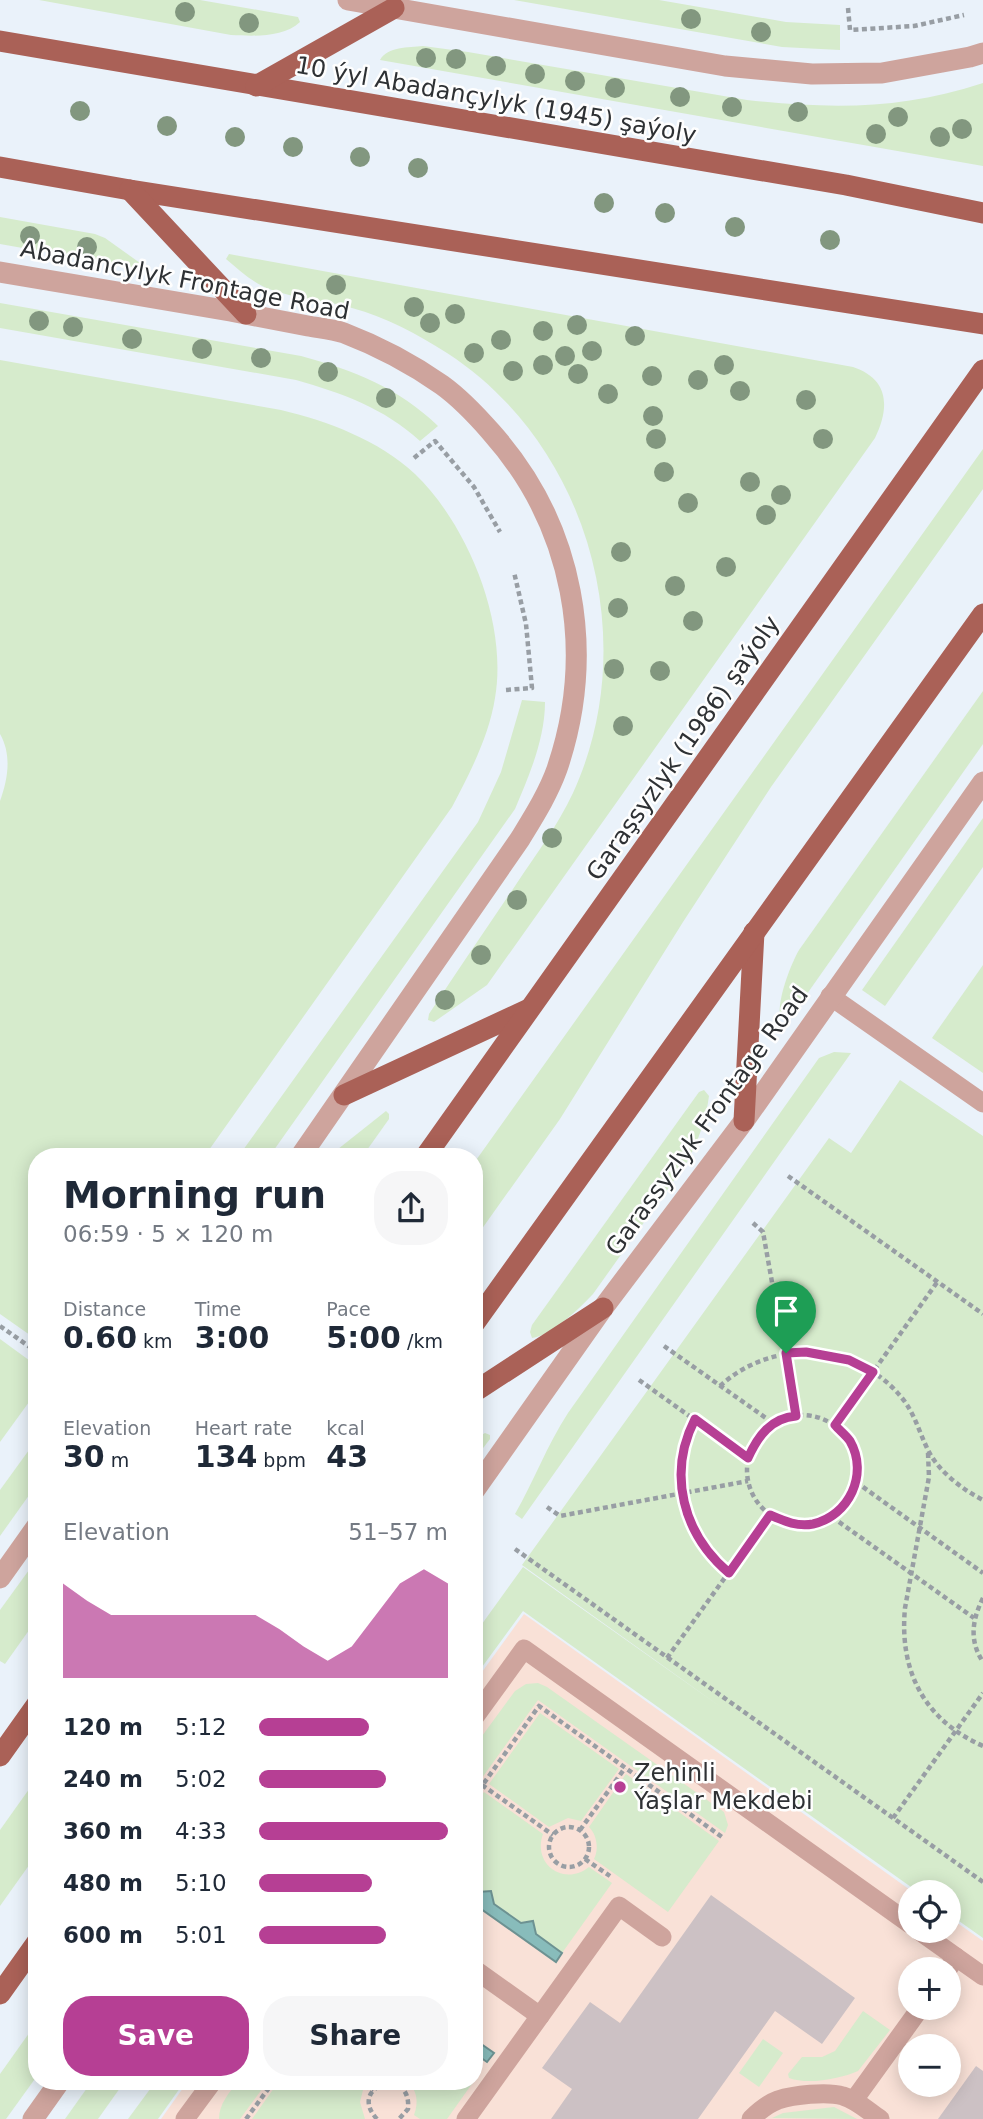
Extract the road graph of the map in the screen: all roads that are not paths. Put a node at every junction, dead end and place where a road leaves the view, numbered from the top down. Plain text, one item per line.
1 (348, 0) edge
2 (394, 8) junction
3 (0, 41) edge
4 (983, 52) edge
5 (256, 86) junction
6 (0, 167) edge
7 (130, 190) junction
8 (983, 213) edge
9 (0, 272) edge
10 (246, 314) junction
11 (983, 324) edge
12 (983, 370) edge
13 (983, 614) edge
14 (983, 782) edge
15 (754, 932) junction
16 (830, 996) junction
17 (531, 1008) junction
18 (344, 1095) junction
19 (983, 1103) edge
20 (744, 1121) junction
21 (306, 1148) edge
22 (431, 1148) edge
23 (603, 1308) junction
24 (483, 1311) edge
25 (483, 1386) edge
26 (483, 1478) edge
27 (28, 1539) edge
28 (0, 1578) edge
29 (483, 1705) edge
30 (28, 1717) edge
31 (0, 1756) edge
32 (898, 1915) edge
33 (663, 1937) dead end
34 (931, 1943) edge
35 (28, 1955) edge
36 (946, 1957) edge
37 (961, 1967) edge
38 (483, 1975) edge
39 (983, 1976) edge
40 (0, 1994) edge
41 (540, 2016) junction
42 (911, 2020) edge
43 (54, 2090) edge
44 (206, 2090) edge
45 (854, 2100) junction
46 (33, 2119) edge
47 (185, 2119) edge
48 (466, 2119) edge
49 (751, 2119) edge
50 (880, 2119) edge

1 - 2 street
2 - 4 street
2 - 5 main road
3 - 5 main road, 10 ýyl Abadançylyk (1945) şaýoly
5 - 8 main road, 10 ýyl Abadançylyk (1945) şaýoly
6 - 7 main road
7 - 10 main road
7 - 11 main road
9 - 10 street, Abadancylyk Frontage Road
10 - 18 street, Abadancylyk Frontage Road
12 - 17 main road, Garaşsyzlyk (1986) şaýoly
13 - 15 main road
14 - 16 street, Garassyzlyk Frontage Road
15 - 20 main road
15 - 24 main road
16 - 19 lane
16 - 20 street, Garassyzlyk Frontage Road
17 - 18 main road
17 - 22 main road, Garaşsyzlyk (1986) şaýoly
18 - 21 street
20 - 23 street, Garassyzlyk Frontage Road
23 - 25 main road
23 - 26 street, Garassyzlyk Frontage Road
27 - 28 street
29 - 32 lane
30 - 31 main road
33 - 41 lane
34 - 36 lane
35 - 40 main road
37 - 39 lane
38 - 41 lane
41 - 48 lane
42 - 45 lane
43 - 46 street
44 - 47 lane
45 - 49 lane
45 - 50 lane

